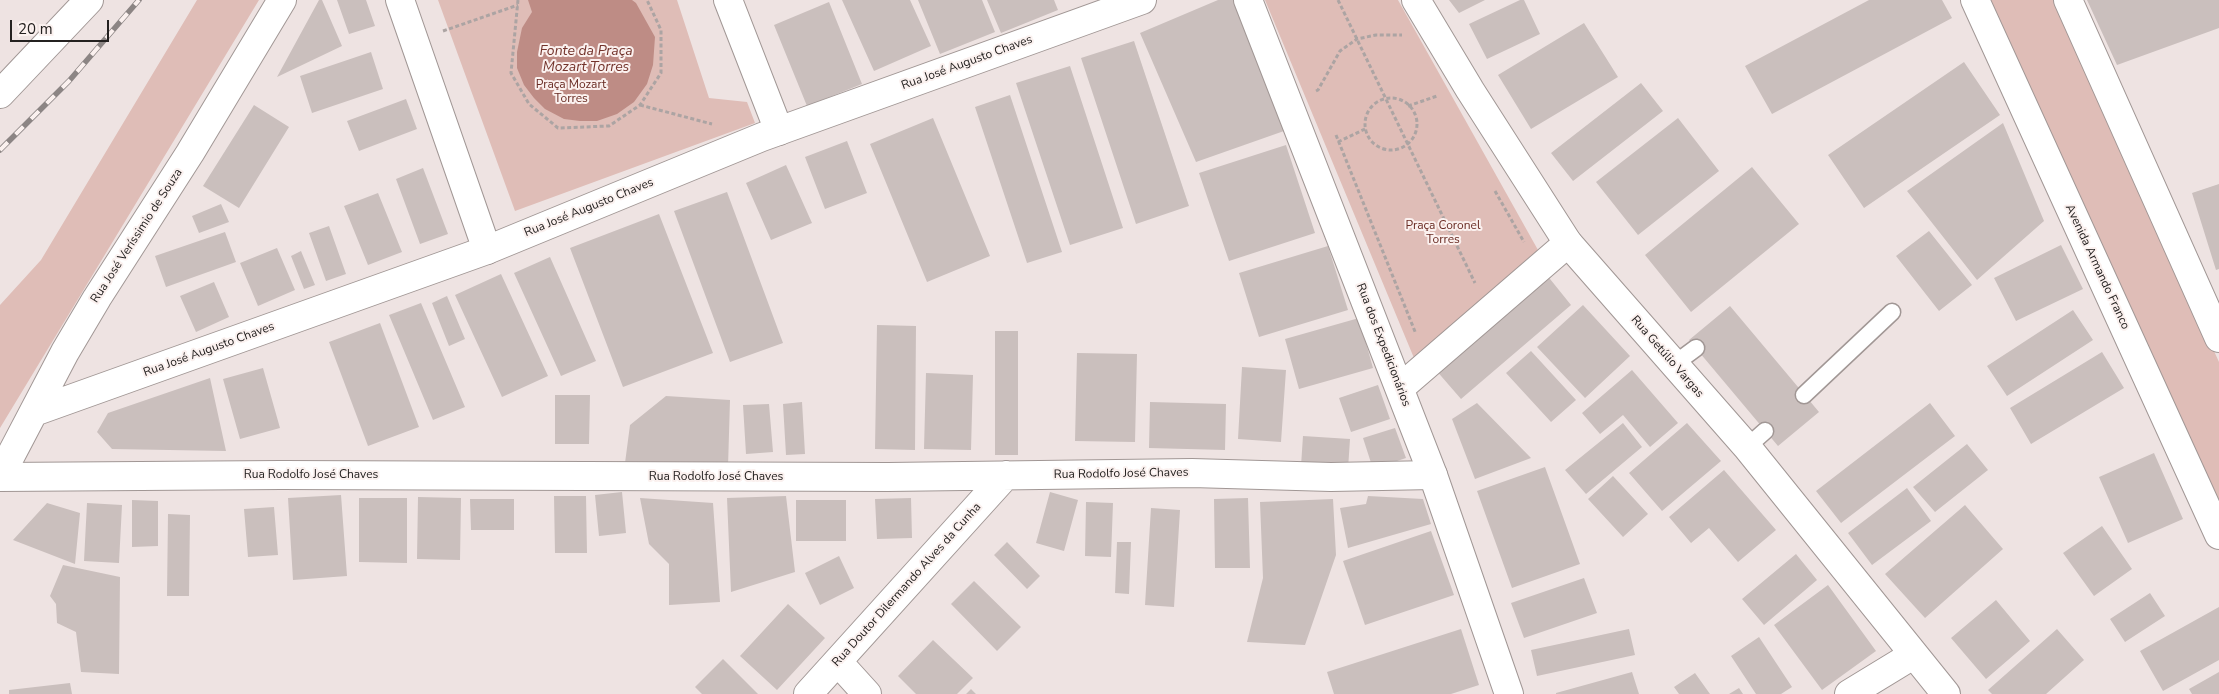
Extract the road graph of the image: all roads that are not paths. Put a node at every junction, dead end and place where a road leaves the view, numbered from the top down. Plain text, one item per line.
1 (89, 0) edge
2 (282, 0) edge
3 (400, 0) edge
4 (728, 0) edge
5 (1142, 0) edge
6 (1248, 0) edge
7 (1975, 0) edge
8 (2068, 0) edge
9 (1423, 11) edge
10 (0, 94) edge
11 (778, 131) junction
12 (1568, 243) junction
13 (488, 250) junction
14 (1892, 312) dead end
15 (2219, 338) edge
16 (1696, 348) dead end
17 (1673, 365) junction
18 (1400, 388) junction
19 (1804, 395) dead end
20 (34, 412) junction
21 (8, 448) edge
22 (1006, 475) junction
23 (1433, 475) junction
24 (0, 477) edge
25 (2219, 535) edge
26 (1913, 655) junction
27 (838, 662) junction
28 (808, 694) edge
29 (867, 694) edge
30 (1509, 694) edge
31 (1849, 694) edge
32 (1946, 694) edge

1 - 10 street
2 - 20 street, Rua José Veríssimio de Souza
3 - 13 street
4 - 11 street
5 - 11 street, Rua José Augusto Chaves
6 - 18 street, Rua dos Expedicionários
7 - 25 street, Avenida Armando Franco
8 - 15 street
9 - 12 street, Rua Getúlio Vargas
11 - 13 street, Rua José Augusto Chaves
12 - 17 street, Rua Getúlio Vargas
12 - 18 street
13 - 20 street, Rua José Augusto Chaves
14 - 19 lane
16 - 17 lane
17 - 26 street, Rua Getúlio Vargas
18 - 23 street, Rua dos Expedicionários
20 - 21 street, Rua José Veríssimio de Souza
21 - 24 street, Rua José Veríssimio de Souza
22 - 23 street, Rua Rodolfo José Chaves
22 - 24 street, Rua Rodolfo José Chaves
22 - 27 street, Rua Doutor Dilermando Alves da Cunha
23 - 30 street, Rua dos Expedicionários
26 - 31 street
26 - 32 street, Rua Getúlio Vargas
27 - 28 street, Rua Doutor Dilermando Alves da Cunha
27 - 29 street

